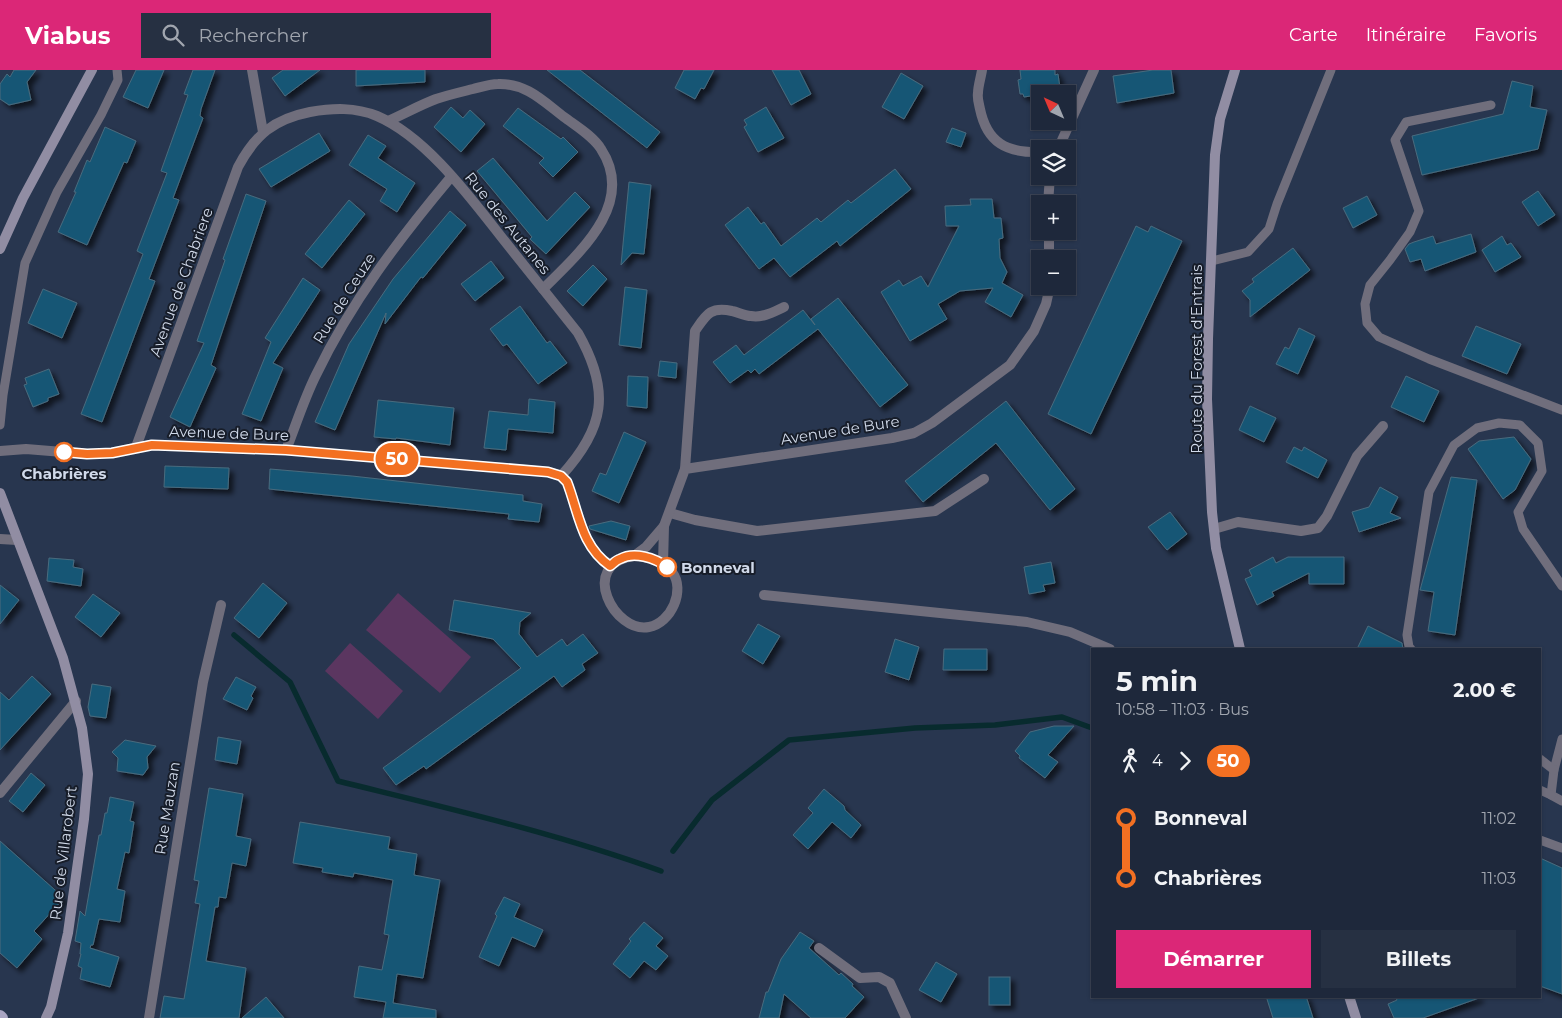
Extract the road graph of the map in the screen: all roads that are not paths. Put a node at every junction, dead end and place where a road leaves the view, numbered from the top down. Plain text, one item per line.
1 (92, 70) edge
2 (117, 70) edge
3 (252, 70) edge
4 (982, 70) edge
5 (1094, 70) edge
6 (1236, 70) edge
7 (1331, 70) edge
8 (1491, 105) dead end
9 (388, 121) junction
10 (263, 132) junction
11 (1060, 140) edge
12 (1031, 152) edge
13 (452, 178) junction
14 (0, 249) edge
15 (1212, 261) junction
16 (543, 289) junction
17 (1048, 295) edge
18 (784, 306) dead end
19 (1562, 410) edge
20 (0, 425) edge
21 (1383, 426) dead end
22 (136, 447) junction
23 (286, 450) junction
24 (0, 451) edge
25 (685, 469) junction
26 (561, 476) junction
27 (984, 479) dead end
28 (0, 492) edge
29 (670, 513) junction
30 (664, 526) junction
31 (1214, 529) junction
32 (0, 539) edge
33 (17, 540) junction
34 (634, 556) junction
35 (663, 564) junction
36 (610, 566) junction
37 (1562, 586) edge
38 (764, 595) dead end
39 (220, 605) dead end
40 (1108, 648) edge
41 (1240, 648) edge
42 (1411, 648) edge
43 (76, 701) junction
44 (1562, 739) edge
45 (1541, 760) edge
46 (1554, 770) junction
47 (1541, 790) edge
48 (0, 793) edge
49 (1551, 795) junction
50 (1562, 801) edge
51 (1541, 840) edge
52 (1562, 848) edge
53 (819, 948) dead end
54 (1350, 998) edge
55 (46, 1018) edge
56 (149, 1018) edge
57 (906, 1018) edge
58 (1356, 1018) edge

1 - 14 main road
2 - 20 lane
3 - 10 street
4 - 12 street
5 - 11 street
6 - 15 main road, Route du Forest d'Entrais
7 - 15 lane
8 - 19 lane
9 - 10 street, Rue des Autanes
9 - 13 street, Rue des Autanes
9 - 16 street
10 - 22 street, Avenue de Chabriere
13 - 16 street, Rue des Autanes
13 - 23 street, Rue de Ceuze
15 - 31 main road, Route du Forest d'Entrais
16 - 26 street, Rue des Autanes
17 - 25 street, Avenue de Bure
18 - 25 street
21 - 31 street
22 - 23 street, Avenue de Bure
22 - 24 street, Avenue de Bure
23 - 26 street, Avenue de Bure
25 - 29 street
26 - 36 street
27 - 29 street
28 - 33 main road, Rue de Villarobert
29 - 30 street
30 - 34 street
30 - 35 street
31 - 41 main road, Route du Forest d'Entrais
32 - 33 street
33 - 43 main road, Rue de Villarobert
34 - 35 street
34 - 36 street
35 - 36 street
37 - 42 lane
38 - 40 street
39 - 56 street, Rue Mauzan
43 - 48 street
43 - 55 main road, Rue de Villarobert
44 - 46 lane
45 - 46 lane
46 - 49 lane
47 - 49 lane
49 - 50 lane
51 - 52 lane
53 - 57 street
54 - 58 main road

